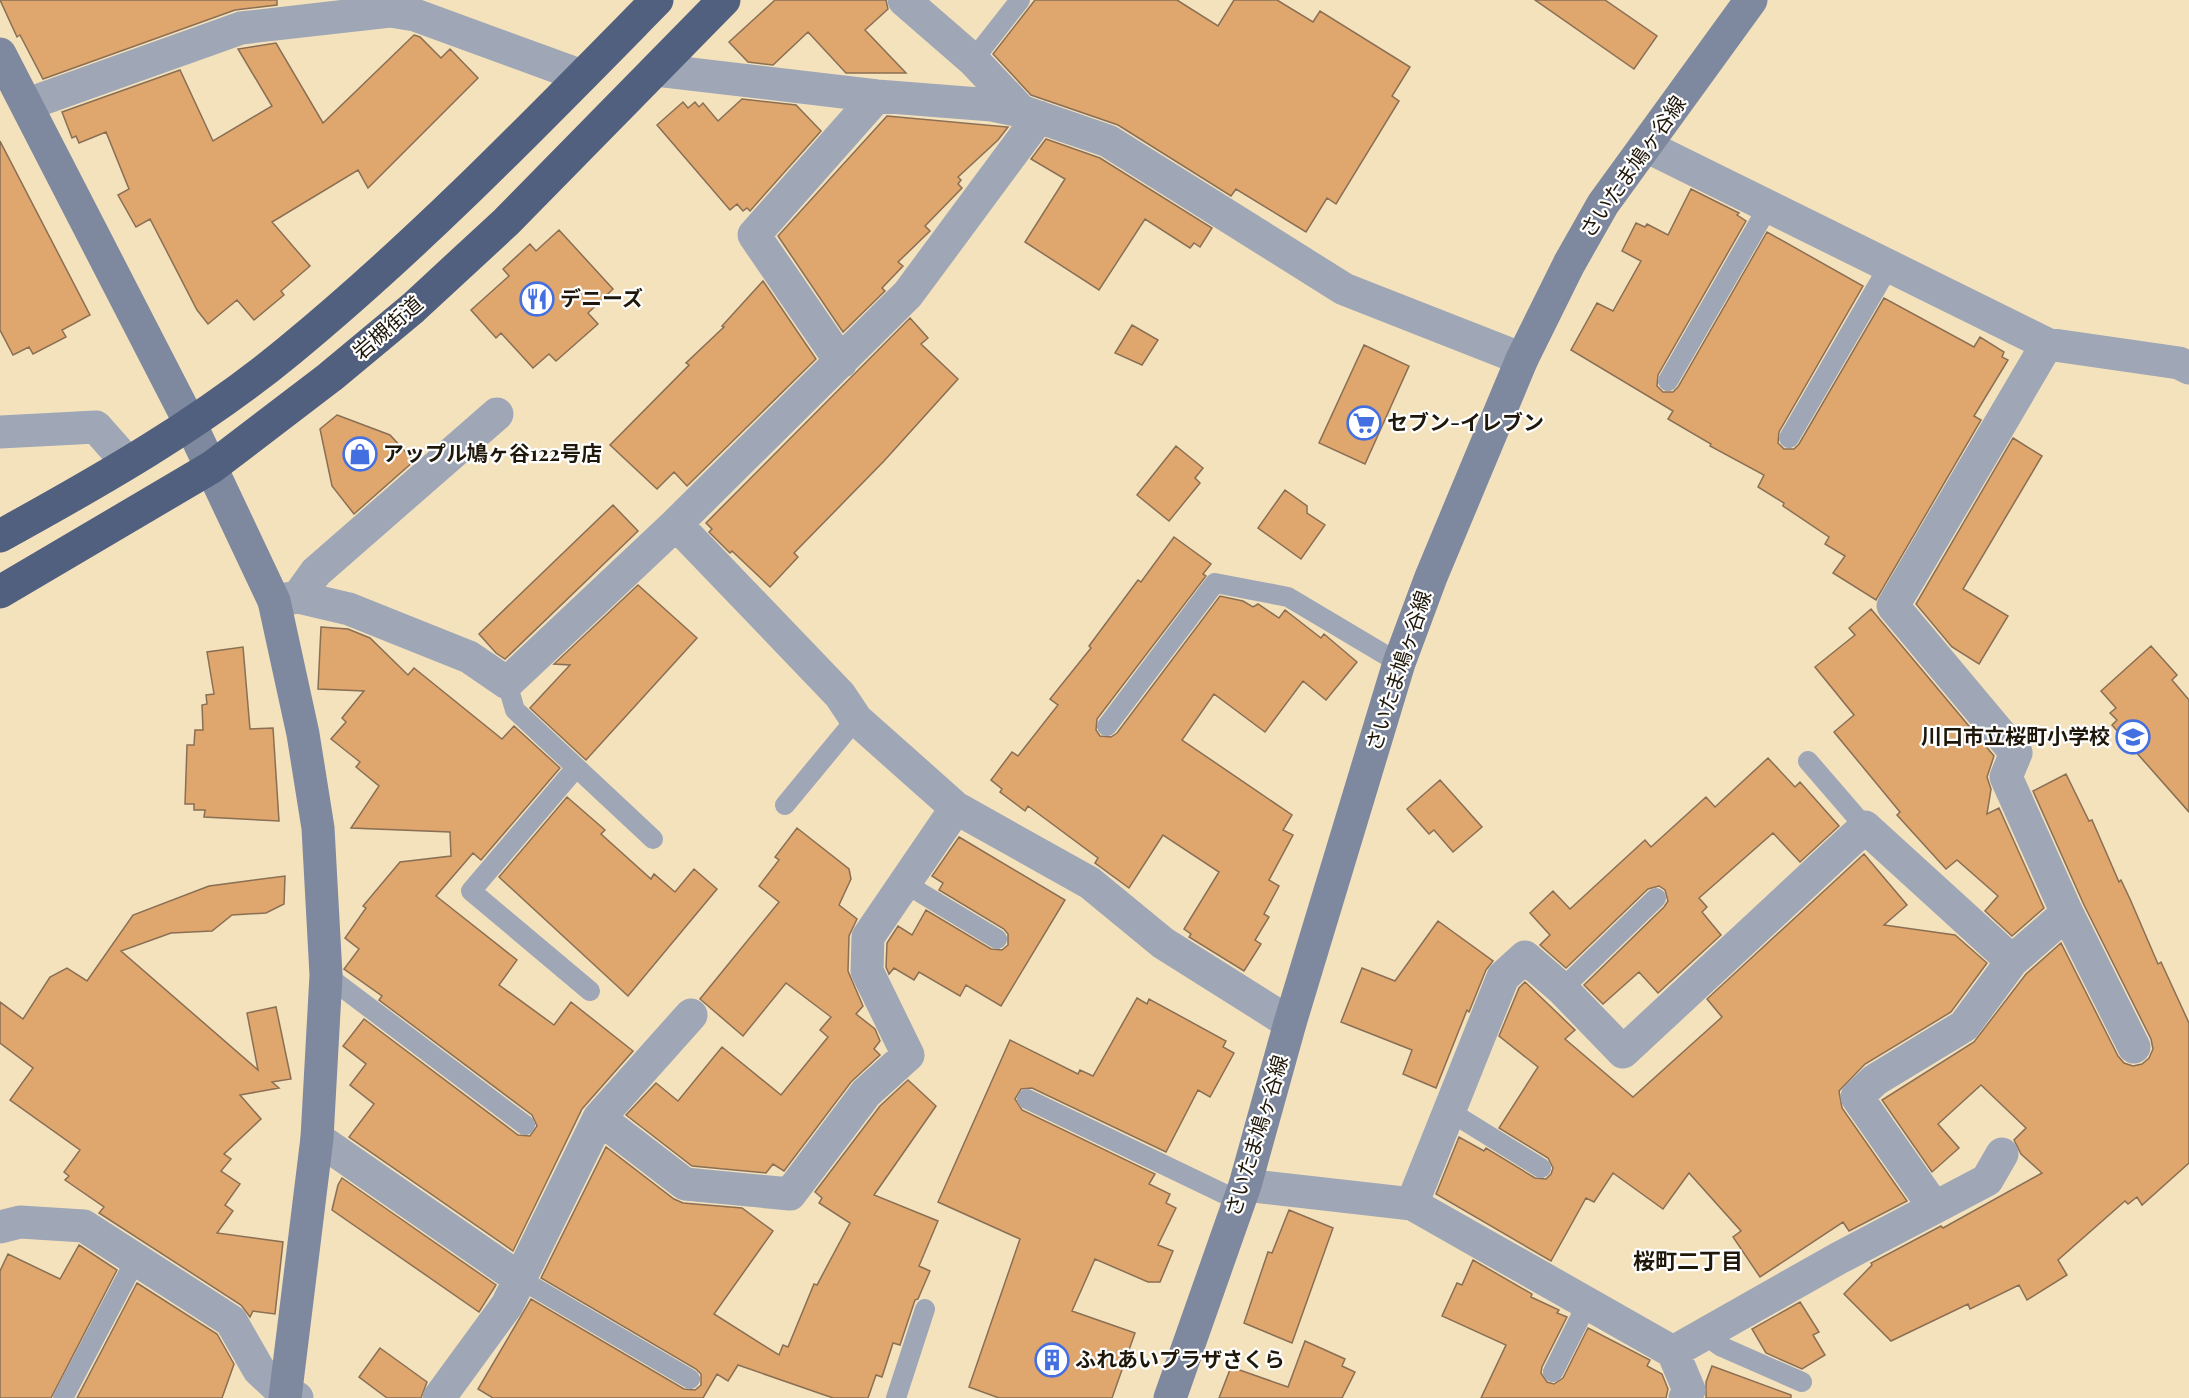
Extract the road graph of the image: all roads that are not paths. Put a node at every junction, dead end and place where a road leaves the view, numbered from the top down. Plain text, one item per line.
1 (657, 0) edge
2 (724, 0) edge
3 (904, 0) edge
4 (1020, 0) edge
5 (1751, 0) edge
6 (415, 8) edge
7 (0, 54) edge
8 (973, 60) junction
9 (656, 70) junction
10 (582, 76) junction
11 (877, 96) junction
12 (28, 104) junction
13 (1030, 114) junction
14 (1646, 146) junction
15 (1768, 207) junction
16 (1889, 266) junction
17 (2047, 344) junction
18 (1522, 359) junction
19 (841, 362) junction
20 (2189, 368) edge
21 (1668, 381) dead end
22 (498, 414) dead end
23 (190, 423) junction
24 (0, 432) edge
25 (1789, 438) dead end
26 (127, 462) junction
27 (212, 467) junction
28 (676, 524) junction
29 (0, 536) edge
30 (0, 592) edge
31 (286, 599) junction
32 (1400, 663) junction
33 (507, 683) junction
34 (856, 719) junction
35 (1107, 726) dead end
36 (1808, 761) dead end
37 (575, 769) junction
38 (785, 805) dead end
39 (956, 808) junction
40 (1865, 827) junction
41 (653, 839) dead end
42 (906, 884) junction
43 (1656, 898) dead end
44 (2067, 913) junction
45 (997, 939) dead end
46 (2012, 961) junction
47 (326, 975) junction
48 (1562, 989) junction
49 (590, 991) dead end
50 (692, 1015) dead end
51 (1290, 1023) junction
52 (2134, 1047) dead end
53 (1027, 1099) dead end
54 (1449, 1111) junction
55 (599, 1118) junction
56 (525, 1125) dead end
57 (318, 1138) junction
58 (2002, 1154) dead end
59 (1541, 1168) dead end
60 (1242, 1193) junction
61 (1412, 1204) junction
62 (1934, 1207) junction
63 (0, 1227) edge
64 (136, 1259) junction
65 (520, 1279) junction
66 (1587, 1304) junction
67 (925, 1309) dead end
68 (1705, 1335) junction
69 (1673, 1352) junction
70 (1553, 1372) dead end
71 (690, 1379) dead end
72 (1802, 1382) dead end
73 (289, 1397) edge
74 (63, 1398) edge
75 (439, 1398) edge
76 (896, 1398) edge
77 (1170, 1398) edge
78 (1685, 1398) edge

1 - 10 highway
2 - 9 highway, 岩槻街道
3 - 8 street
4 - 8 lane
5 - 14 main road, さいたま鳩ヶ谷線
6 - 10 street
6 - 12 street
7 - 12 main road
8 - 13 street
9 - 11 street
9 - 27 highway, 岩槻街道
10 - 23 highway
11 - 13 street
11 - 19 street
12 - 23 main road
13 - 18 street
13 - 19 street
14 - 15 street
14 - 18 main road, さいたま鳩ヶ谷線
15 - 16 street
15 - 21 lane
16 - 17 street
16 - 25 lane
17 - 20 street
17 - 44 street
18 - 32 main road, さいたま鳩ヶ谷線
19 - 28 street
22 - 31 street
23 - 26 highway
23 - 27 main road
24 - 26 street
26 - 29 highway
27 - 30 highway, 岩槻街道
27 - 31 main road
28 - 33 street
28 - 34 street
31 - 33 street
31 - 47 main road
32 - 35 lane
32 - 51 main road, さいたま鳩ヶ谷線
33 - 37 lane
34 - 38 lane
34 - 39 street
36 - 40 lane
37 - 41 lane
37 - 49 lane
39 - 42 street
39 - 51 street
40 - 46 street
40 - 48 street
42 - 45 lane
42 - 55 street
43 - 48 lane
44 - 46 street
44 - 52 street
46 - 62 street
47 - 56 lane
47 - 57 main road
48 - 54 street
50 - 55 street
51 - 60 main road, さいたま鳩ヶ谷線
53 - 60 lane
54 - 59 lane
54 - 61 street
55 - 65 street
57 - 65 street
57 - 73 main road
58 - 62 street
60 - 61 street
60 - 77 main road, さいたま鳩ヶ谷線
61 - 66 street
62 - 68 street
63 - 64 street
64 - 73 street
64 - 74 lane
65 - 71 lane
65 - 75 street
66 - 69 street
66 - 70 lane
67 - 76 lane
68 - 69 street
68 - 72 lane
69 - 78 street

